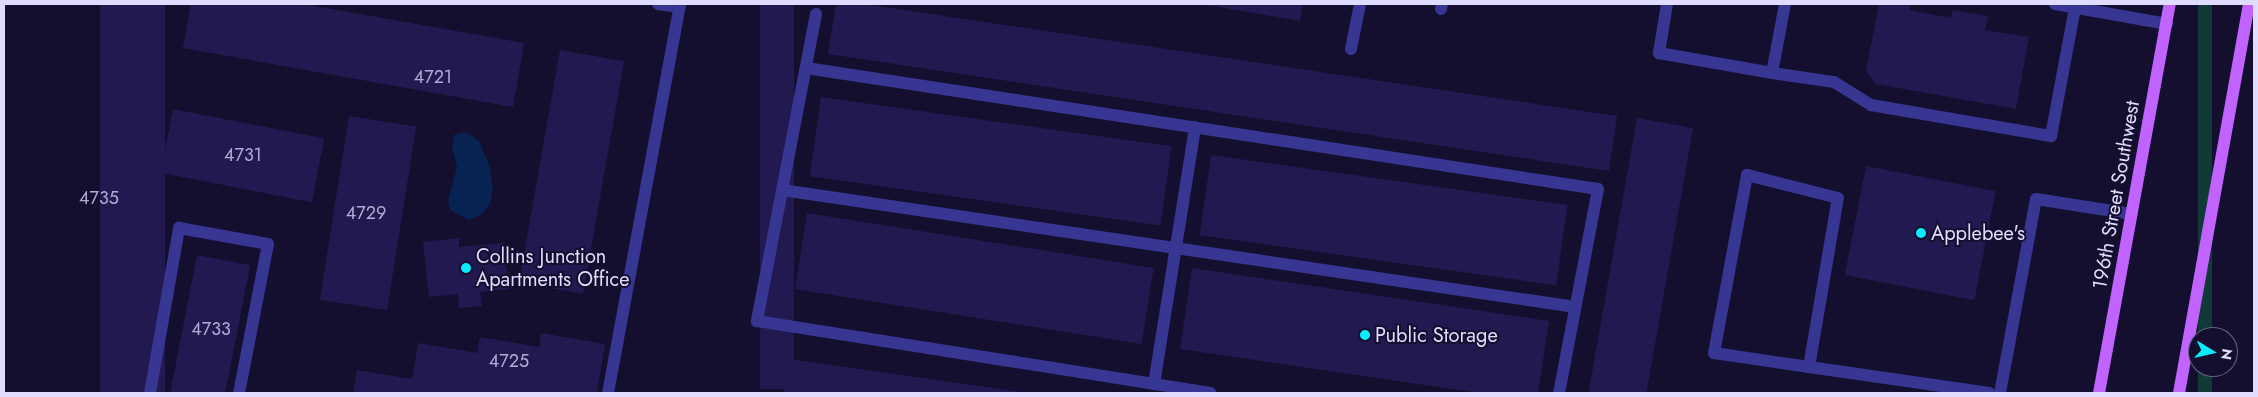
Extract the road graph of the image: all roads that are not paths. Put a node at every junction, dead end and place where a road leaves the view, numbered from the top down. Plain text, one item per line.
1 (658, 4) edge
2 (1360, 4) edge
3 (1667, 4) edge
4 (1785, 4) edge
5 (2055, 4) edge
6 (2170, 4) edge
7 (2249, 4) edge
8 (680, 6) edge
9 (2090, 7) edge
10 (2075, 8) junction
11 (816, 14) dead end
12 (2166, 24) junction
13 (1351, 49) dead end
14 (806, 68) junction
15 (1772, 73) junction
16 (1195, 127) junction
17 (782, 190) junction
18 (2132, 214) junction
19 (1176, 248) junction
20 (1575, 307) junction
21 (1809, 367) junction
22 (1154, 384) junction
23 (150, 393) edge
24 (239, 393) edge
25 (608, 393) edge
26 (1210, 393) edge
27 (1559, 393) edge
28 (1989, 393) edge
29 (2000, 393) edge
30 (2099, 393) edge
31 (2179, 393) edge

1 - 8 lane
2 - 13 lane
3 - 15 lane
4 - 15 lane
5 - 10 lane
6 - 12 main road, 196th Street Southwest
7 - 31 main road
8 - 25 lane
9 - 10 lane
9 - 12 lane
10 - 15 lane
11 - 14 lane
12 - 18 main road, 196th Street Southwest
14 - 16 lane
14 - 17 lane
16 - 19 lane
16 - 20 lane
17 - 19 lane
17 - 22 lane
18 - 29 lane
18 - 30 main road, 196th Street Southwest
19 - 20 lane
19 - 22 lane
20 - 27 lane
21 - 21 lane
21 - 28 lane
22 - 26 lane
23 - 24 lane

